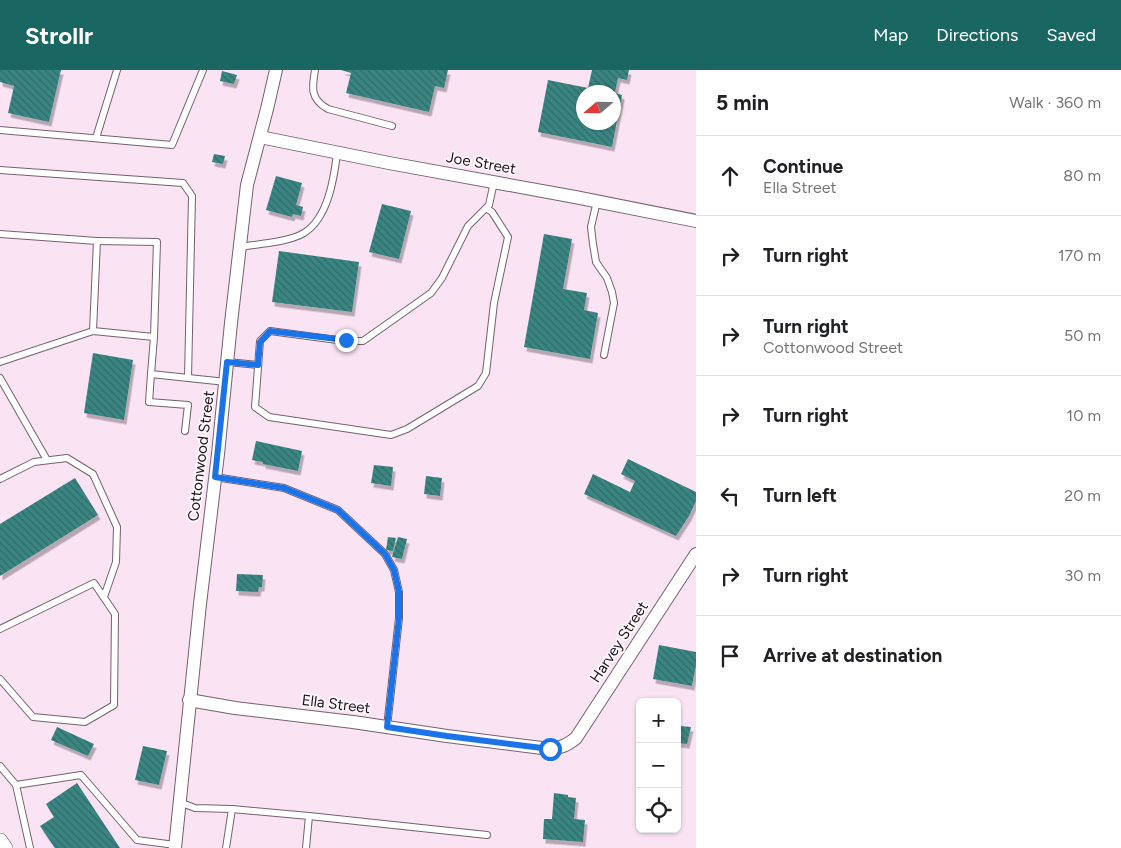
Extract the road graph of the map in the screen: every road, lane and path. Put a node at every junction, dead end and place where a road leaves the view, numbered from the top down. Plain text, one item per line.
1 (117, 70) edge
2 (203, 70) edge
3 (274, 70) edge
4 (315, 70) edge
5 (392, 126) dead end
6 (0, 130) edge
7 (260, 137) junction
8 (96, 138) junction
9 (337, 153) junction
10 (0, 170) edge
11 (494, 182) junction
12 (597, 202) junction
13 (486, 208) junction
14 (696, 221) edge
15 (0, 234) edge
16 (97, 242) junction
17 (240, 247) junction
18 (93, 331) junction
19 (154, 337) junction
20 (604, 355) dead end
21 (0, 362) edge
22 (227, 362) junction
23 (258, 365) junction
24 (151, 374) junction
25 (0, 378) edge
26 (188, 378) junction
27 (226, 382) junction
28 (185, 431) dead end
29 (47, 460) junction
30 (215, 477) junction
31 (0, 479) edge
32 (696, 554) edge
33 (104, 597) junction
34 (0, 629) edge
35 (0, 679) edge
36 (189, 700) junction
37 (387, 727) junction
38 (567, 745) joint
39 (0, 766) edge
40 (16, 785) junction
41 (179, 802) junction
42 (232, 809) junction
43 (309, 816) junction
44 (487, 835) dead end
45 (0, 841) edge
46 (175, 847) edge
47 (5, 848) edge
48 (30, 848) edge
49 (226, 848) edge
50 (306, 848) edge

1 - 8 lane
2 - 8 lane
3 - 7 street, Cottonwood Street
4 - 5 lane
6 - 8 lane
7 - 9 street, Joe Street
7 - 17 street, Cottonwood Street
9 - 11 street, Joe Street
9 - 17 lane
10 - 26 lane
11 - 12 street, Joe Street
11 - 13 lane
12 - 14 street, Joe Street
12 - 20 lane
13 - 23 lane
13 - 23 lane
15 - 16 lane
16 - 18 lane
16 - 19 lane
17 - 22 street, Cottonwood Street
18 - 19 lane
18 - 21 lane
19 - 24 lane
22 - 23 lane
22 - 27 street, Cottonwood Street
24 - 26 lane
24 - 28 lane
25 - 29 lane
26 - 27 lane
27 - 30 street, Cottonwood Street
29 - 31 lane
29 - 33 lane
30 - 36 street, Cottonwood Street
30 - 37 lane
32 - 38 street, Harvey Street
33 - 34 lane
33 - 35 lane
36 - 37 street, Ella Street
36 - 41 street, Cottonwood Street
37 - 38 street, Ella Street
39 - 40 lane
40 - 46 lane
40 - 48 lane
41 - 42 lane
41 - 46 street, Cottonwood Street
42 - 43 lane
42 - 49 lane
43 - 44 lane
43 - 50 lane
45 - 47 street

